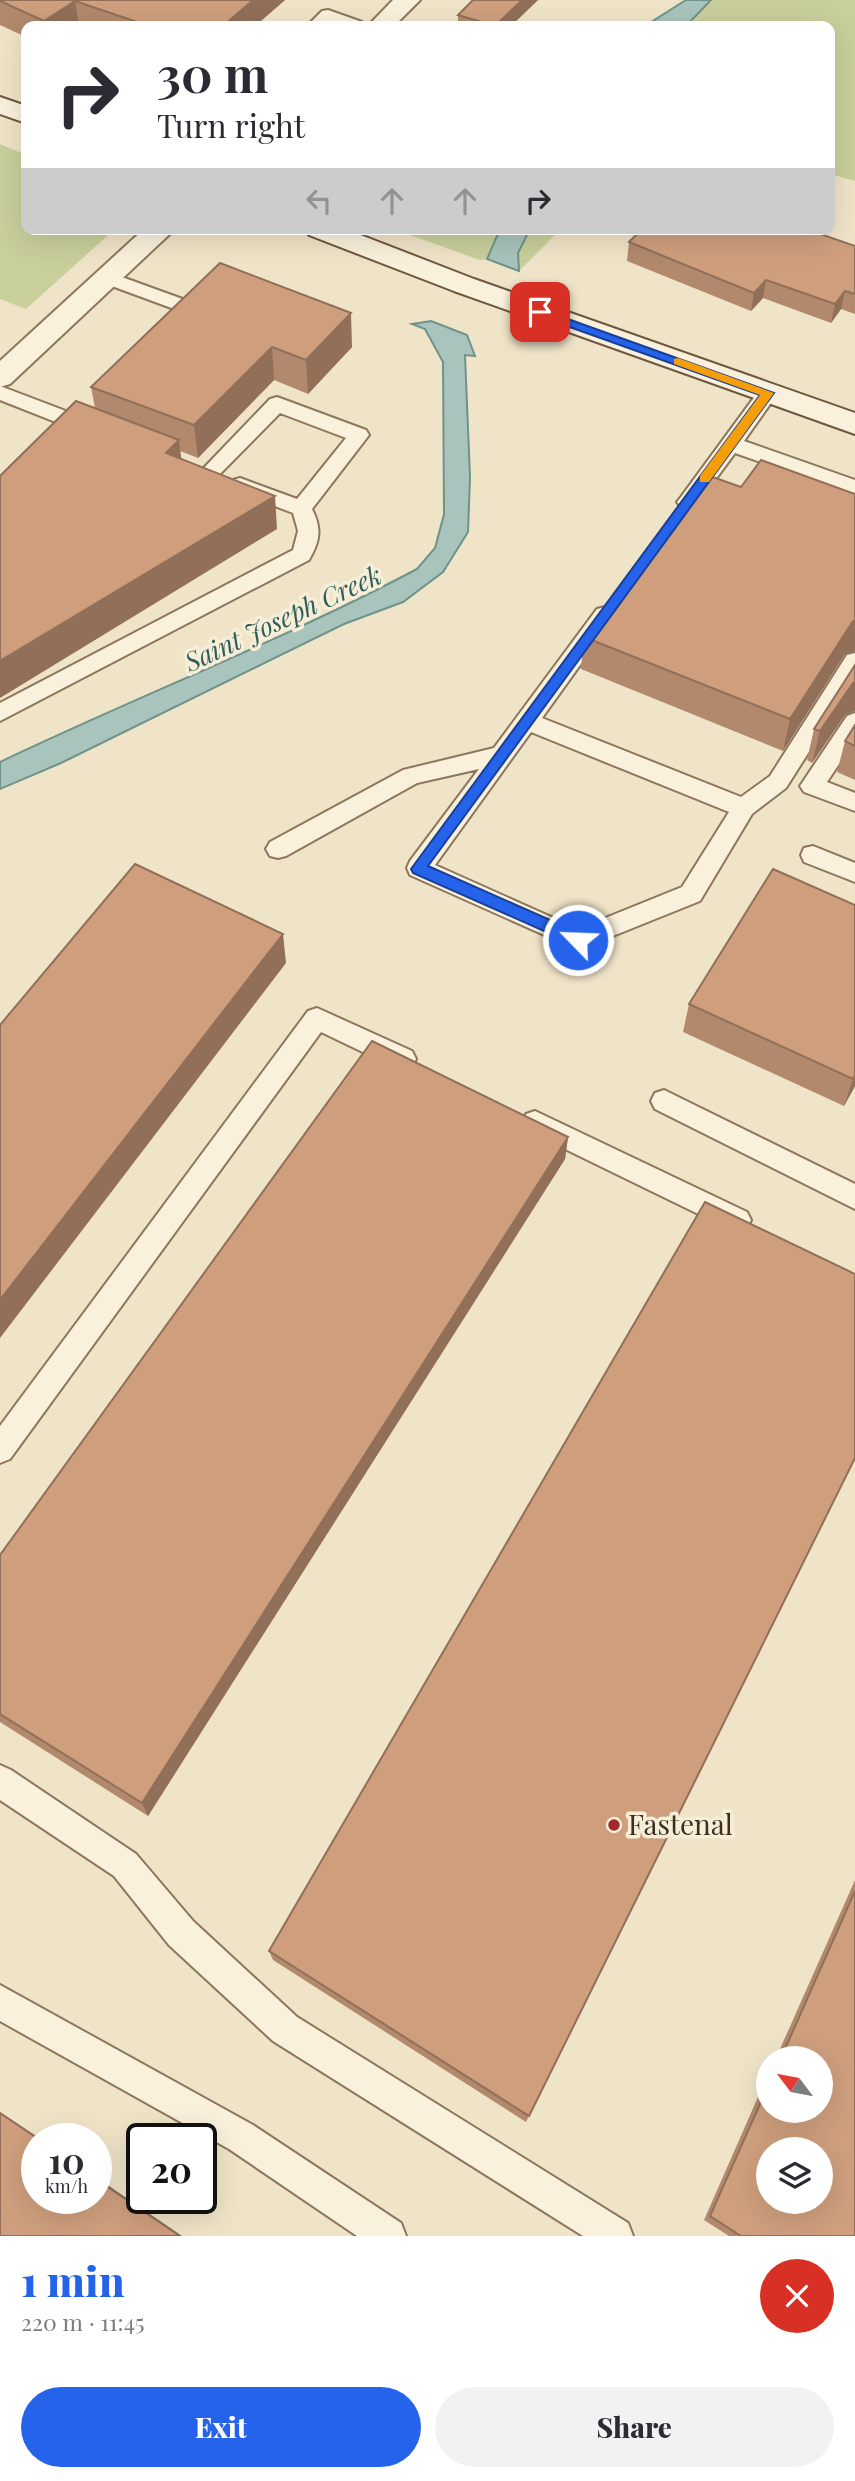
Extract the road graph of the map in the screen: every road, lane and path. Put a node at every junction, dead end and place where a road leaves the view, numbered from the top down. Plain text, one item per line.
1 (408, 0) edge
2 (321, 21) edge
3 (343, 21) edge
4 (385, 21) edge
5 (155, 235) edge
6 (335, 235) edge
7 (108, 278) junction
8 (192, 309) edge
9 (0, 377) edge
10 (0, 393) edge
11 (768, 393) junction
12 (855, 424) edge
13 (111, 435) edge
14 (730, 444) junction
15 (185, 464) edge
16 (209, 473) junction
17 (855, 488) edge
18 (300, 508) junction
19 (673, 522) edge
20 (616, 599) edge
21 (855, 661) edge
22 (0, 713) edge
23 (527, 721) junction
24 (855, 722) edge
25 (502, 755) junction
26 (855, 802) edge
27 (744, 808) junction
28 (278, 849) dead end
29 (813, 855) dead end
30 (855, 873) edge
31 (429, 1072) edge
32 (664, 1101) dead end
33 (517, 1114) edge
34 (855, 1197) edge
35 (754, 1228) edge
36 (0, 1449) edge
37 (0, 1781) edge
38 (0, 2002) edge
39 (388, 2236) edge
40 (615, 2236) edge

1 - 4 main road
2 - 3 lane
5 - 7 main road
6 - 11 main road
7 - 8 lane
7 - 9 main road
10 - 13 lane
11 - 12 main road
11 - 14 lane
14 - 17 lane
14 - 19 lane
15 - 16 lane
16 - 18 lane
16 - 18 lane
18 - 22 lane
20 - 23 lane
21 - 27 lane
23 - 25 lane
23 - 27 lane
24 - 26 lane
25 - 27 lane
25 - 28 lane
29 - 30 lane
31 - 36 lane
32 - 34 lane
33 - 35 lane
37 - 40 lane
38 - 39 lane

